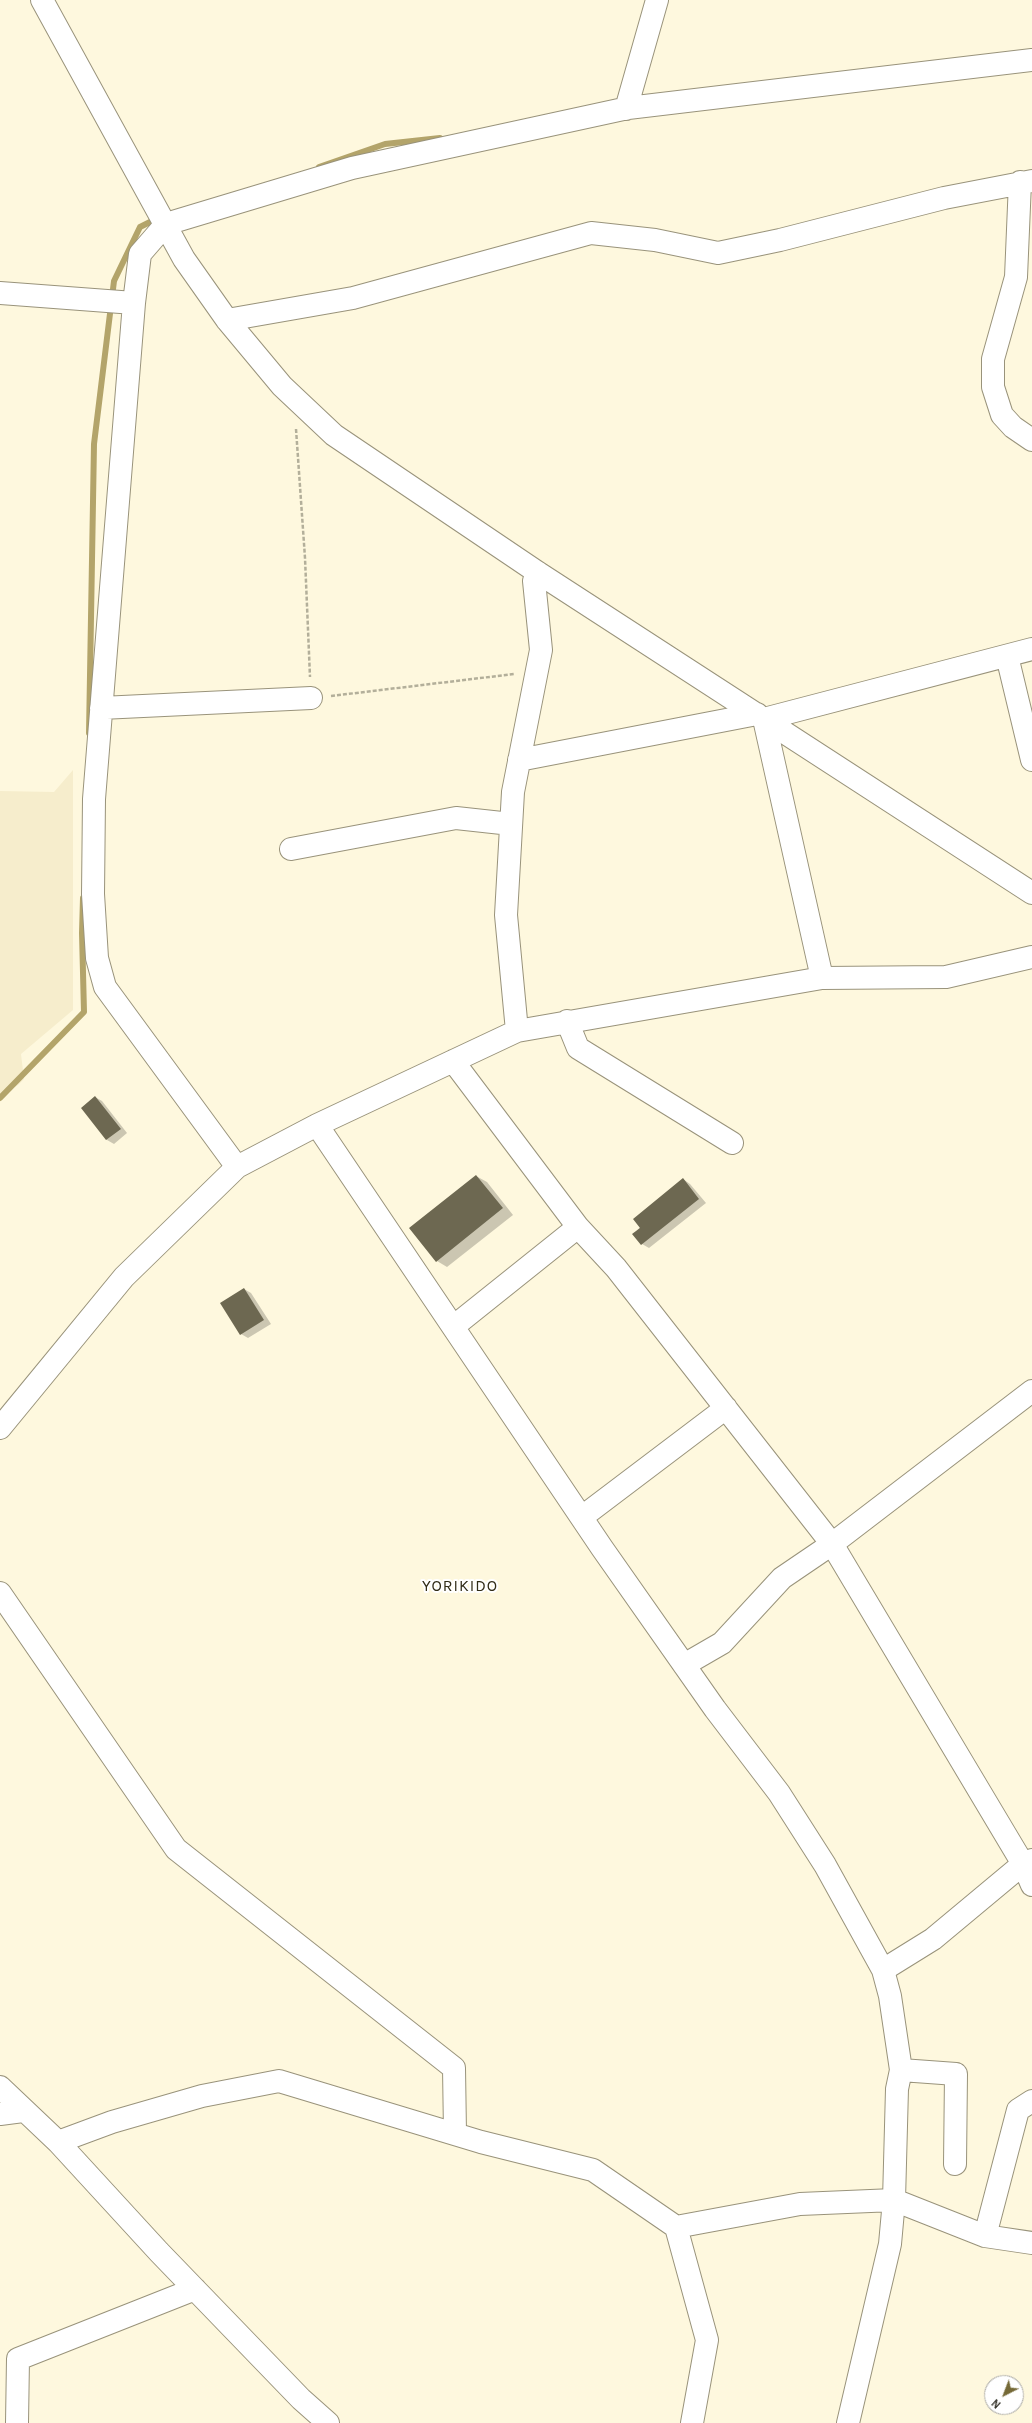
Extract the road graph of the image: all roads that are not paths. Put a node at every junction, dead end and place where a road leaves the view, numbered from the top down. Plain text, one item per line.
1 (42, 0) edge
2 (657, 0) edge
3 (1032, 60) edge
4 (626, 109) junction
5 (1026, 181) edge
6 (166, 224) junction
7 (0, 293) edge
8 (134, 304) junction
9 (227, 320) junction
10 (1032, 440) edge
11 (538, 572) junction
12 (1032, 649) edge
13 (1007, 656) junction
14 (311, 698) road end
15 (101, 708) junction
16 (761, 716) junction
17 (1031, 754) edge
18 (519, 760) junction
19 (512, 824) junction
20 (291, 849) dead end
21 (1032, 893) edge
22 (1032, 957) edge
23 (822, 978) junction
24 (567, 1021) junction
25 (517, 1031) junction
26 (453, 1061) junction
27 (317, 1125) junction
28 (732, 1143) dead end
29 (237, 1167) junction
30 (578, 1227) junction
31 (453, 1327) junction
32 (1032, 1391) edge
33 (726, 1408) junction
34 (0, 1428) edge
35 (582, 1517) junction
36 (832, 1544) junction
37 (0, 1593) edge
38 (684, 1665) junction
39 (1027, 1862) edge
40 (1032, 1885) edge
41 (883, 1970) junction
42 (901, 2070) junction
43 (0, 2087) edge
44 (1032, 2101) edge
45 (23, 2111) junction
46 (0, 2114) edge
47 (455, 2133) junction
48 (58, 2142) junction
49 (955, 2164) dead end
50 (894, 2200) junction
51 (676, 2226) junction
52 (985, 2236) junction
53 (1032, 2243) edge
54 (195, 2289) junction
55 (322, 2420) edge
56 (17, 2423) edge
57 (692, 2423) edge
58 (848, 2423) edge

1 - 6 street
2 - 4 street
3 - 4 street
4 - 6 street
5 - 9 street
5 - 10 street
6 - 8 street
6 - 9 street
7 - 8 street
8 - 15 street
9 - 11 street
11 - 16 street
11 - 18 street
12 - 13 street
13 - 16 street
13 - 17 street
14 - 15 street
15 - 29 street
16 - 18 street
16 - 21 street
16 - 23 street
18 - 19 street
19 - 20 street
19 - 25 street
22 - 23 street
23 - 24 street
24 - 25 street
24 - 28 street
25 - 26 street
26 - 27 street
26 - 30 street
27 - 29 street
27 - 31 street
29 - 34 street
30 - 31 street
30 - 33 street
31 - 35 street
32 - 36 street
33 - 35 street
33 - 36 street
35 - 38 street
36 - 38 street
36 - 39 street
37 - 47 street
38 - 41 street
39 - 40 street
39 - 41 street
41 - 42 street
42 - 49 street
42 - 50 street
43 - 45 street
44 - 52 street
45 - 46 street
45 - 48 street
47 - 48 street
47 - 51 street
48 - 54 street
50 - 51 street
50 - 52 street
50 - 58 street
51 - 57 street
52 - 53 street
54 - 55 street
54 - 56 street

